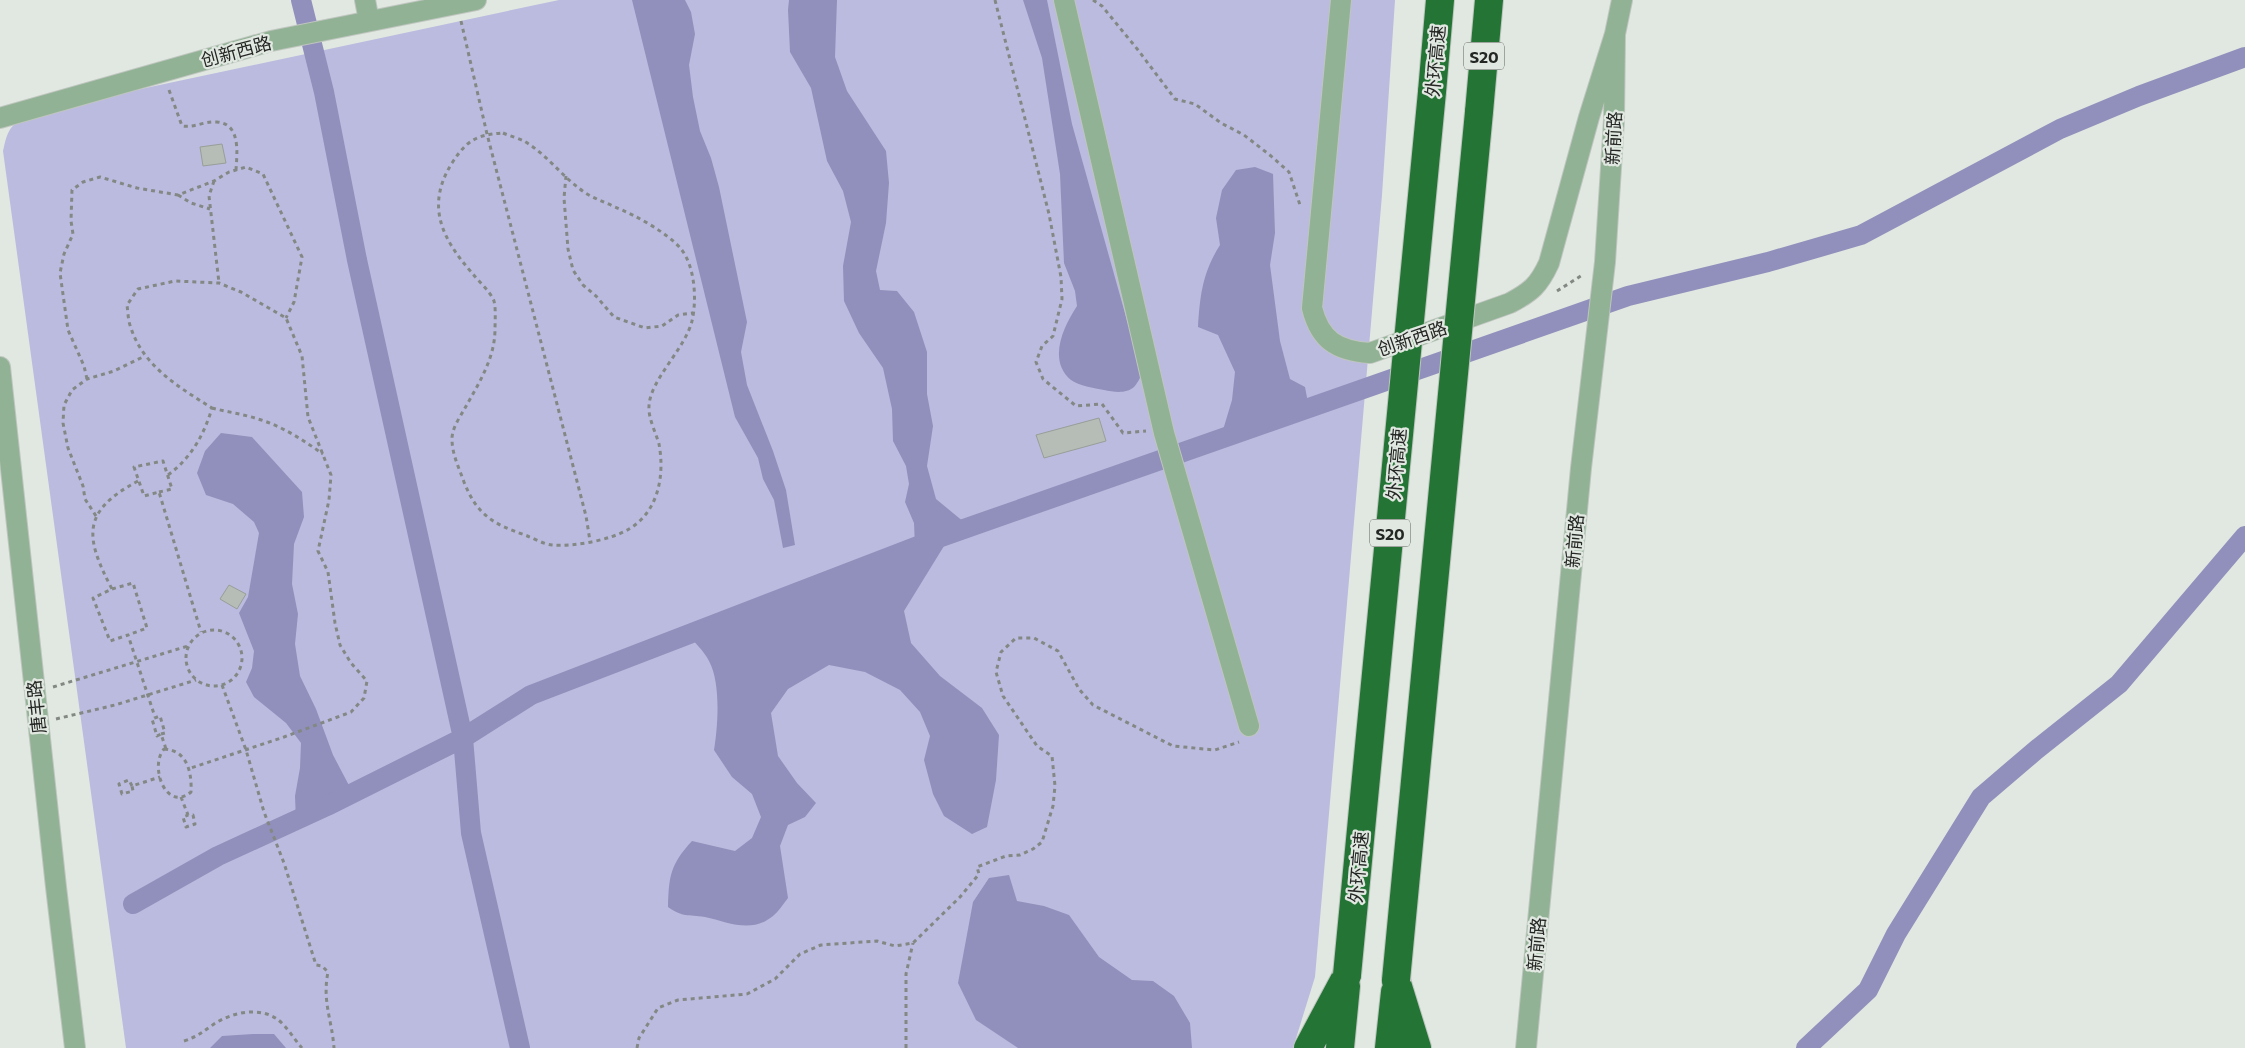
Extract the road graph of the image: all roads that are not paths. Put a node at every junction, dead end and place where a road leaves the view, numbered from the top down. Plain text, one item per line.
1 (365, 0) edge
2 (1064, 0) edge
3 (1341, 0) edge
4 (1440, 0) edge
5 (1489, 0) edge
6 (1622, 0) edge
7 (466, 2) edge
8 (369, 21) junction
9 (1615, 34) junction
10 (0, 118) edge
11 (0, 367) edge
12 (1249, 726) road end
13 (1348, 975) junction
14 (1396, 980) junction
15 (75, 1048) edge
16 (1308, 1048) edge
17 (1340, 1048) edge
18 (1389, 1048) edge
19 (1417, 1048) edge
20 (1526, 1048) edge

1 - 8 street
2 - 12 street
3 - 9 street, 创新西路
4 - 13 highway, 外环高速 / S20, bridge
5 - 14 highway, S20, bridge
6 - 9 street, 创新西路
7 - 8 street, 创新西路
8 - 10 street, 创新西路
9 - 20 street, 新前路
11 - 15 street, 唐丰路
13 - 16 highway
13 - 17 highway, 外环高速 / S20
14 - 18 highway, S20
14 - 19 highway

